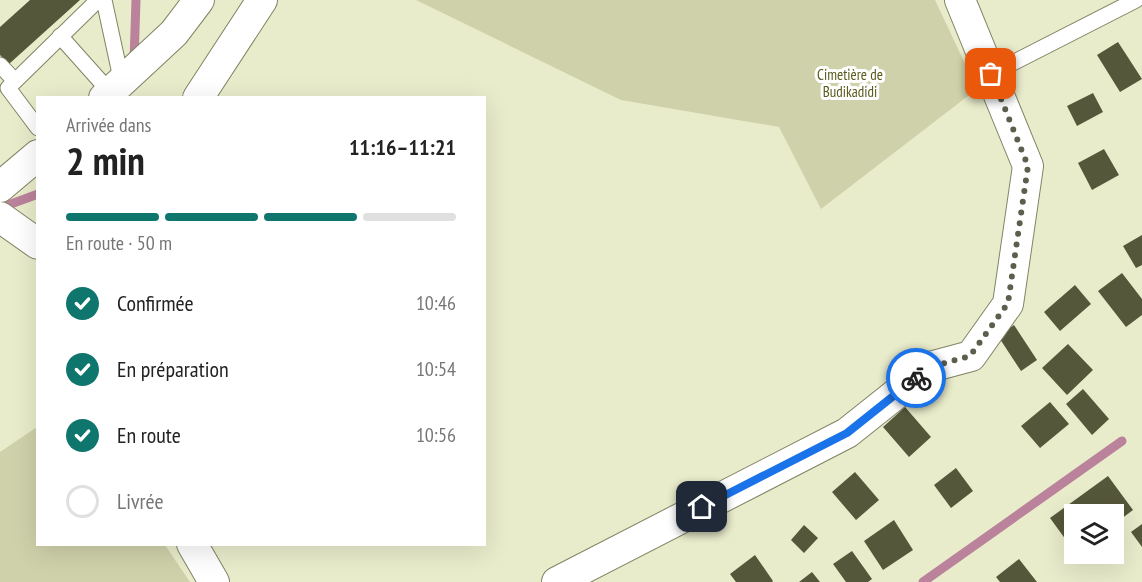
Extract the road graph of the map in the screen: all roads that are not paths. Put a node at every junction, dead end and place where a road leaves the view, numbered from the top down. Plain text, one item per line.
1 (98, 0) edge
2 (104, 0) edge
3 (199, 0) edge
4 (262, 0) edge
5 (960, 0) edge
6 (1136, 0) edge
7 (60, 36) junction
8 (0, 65) edge
9 (991, 74) junction
10 (15, 81) junction
11 (112, 91) edge
12 (199, 96) edge
13 (36, 125) edge
14 (36, 157) edge
15 (0, 187) edge
16 (0, 217) edge
17 (36, 243) edge
18 (193, 546) edge
19 (214, 582) edge
20 (557, 582) edge

1 - 7 lane
2 - 11 lane
3 - 11 street
4 - 12 street
5 - 9 street
6 - 9 lane
7 - 10 lane
7 - 11 lane
8 - 10 lane
9 - 20 street
10 - 13 lane
14 - 15 street
16 - 17 street
18 - 19 street

